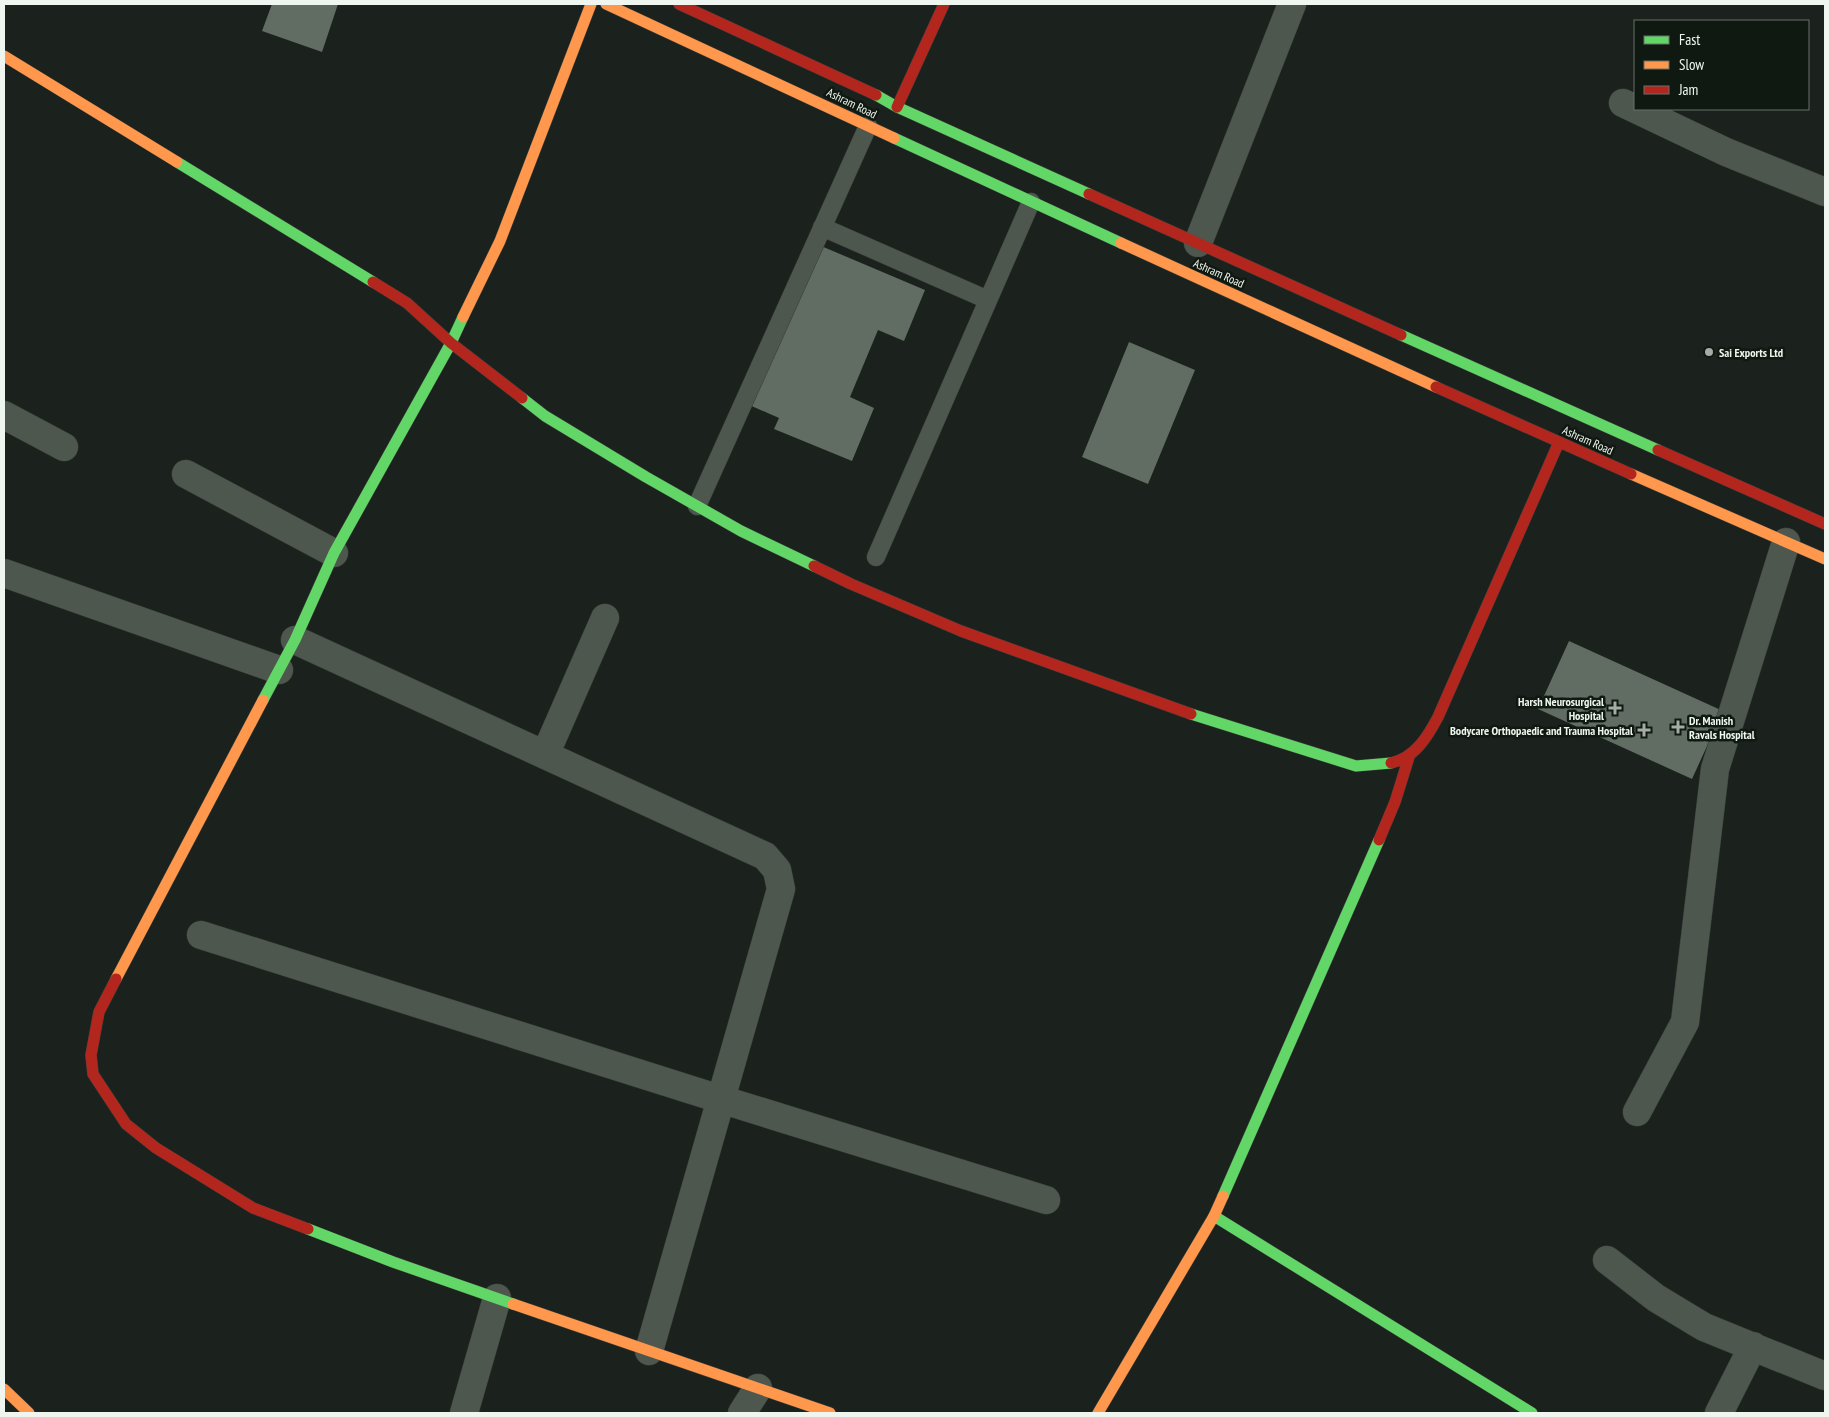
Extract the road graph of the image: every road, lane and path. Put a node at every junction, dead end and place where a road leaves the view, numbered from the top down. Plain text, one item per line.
1 (591, 4) edge
2 (606, 4) edge
3 (679, 4) edge
4 (944, 4) edge
5 (1292, 4) edge
6 (4, 56) edge
7 (1623, 103) dead end
8 (897, 107) junction
9 (1634, 108) edge
10 (1638, 110) edge
11 (868, 126) junction
12 (1825, 192) edge
13 (1031, 202) junction
14 (822, 227) junction
15 (1198, 243) junction
16 (988, 300) junction
17 (451, 343) junction
18 (4, 415) edge
19 (1559, 442) junction
20 (64, 446) dead end
21 (186, 474) dead end
22 (697, 506) junction
23 (1825, 524) edge
24 (1786, 542) junction
25 (334, 554) junction
26 (876, 557) dead end
27 (1825, 558) edge
28 (4, 573) edge
29 (606, 618) dead end
30 (295, 640) junction
31 (279, 670) junction
32 (545, 755) junction
33 (1409, 757) junction
34 (201, 935) dead end
35 (720, 1099) junction
36 (1637, 1112) dead end
37 (1046, 1200) dead end
38 (1214, 1216) junction
39 (1608, 1260) dead end
40 (497, 1298) junction
41 (1753, 1346) junction
42 (649, 1351) junction
43 (1825, 1376) edge
44 (758, 1388) junction
45 (4, 1390) edge
46 (29, 1413) edge
47 (464, 1413) edge
48 (742, 1413) edge
49 (830, 1413) edge
50 (1098, 1413) edge
51 (1532, 1413) edge
52 (1719, 1413) edge

1 - 17 main road
2 - 11 main road, Ashram Road
3 - 8 main road, Ashram Road
4 - 8 main road
5 - 15 street
6 - 17 main road
7 - 9 street
8 - 15 main road, Ashram Road
10 - 12 street
11 - 13 main road, Ashram Road
11 - 14 lane
13 - 16 lane
13 - 19 main road, Ashram Road
14 - 16 lane
14 - 22 lane
15 - 23 main road, Ashram Road
16 - 26 lane
17 - 22 main road
17 - 25 main road
18 - 20 street
19 - 24 main road, Ashram Road
19 - 33 main road
21 - 25 street
22 - 33 main road
24 - 27 main road, Ashram Road
24 - 36 street
25 - 30 main road
28 - 31 street
29 - 32 street
30 - 31 main road
30 - 32 street
31 - 40 main road
32 - 35 street
33 - 38 main road
34 - 35 street
35 - 37 street
35 - 42 street
38 - 50 main road
38 - 51 main road
39 - 41 street
40 - 42 main road
40 - 47 street
41 - 43 street
41 - 52 street
42 - 44 main road
44 - 48 street
44 - 49 main road
45 - 46 main road

